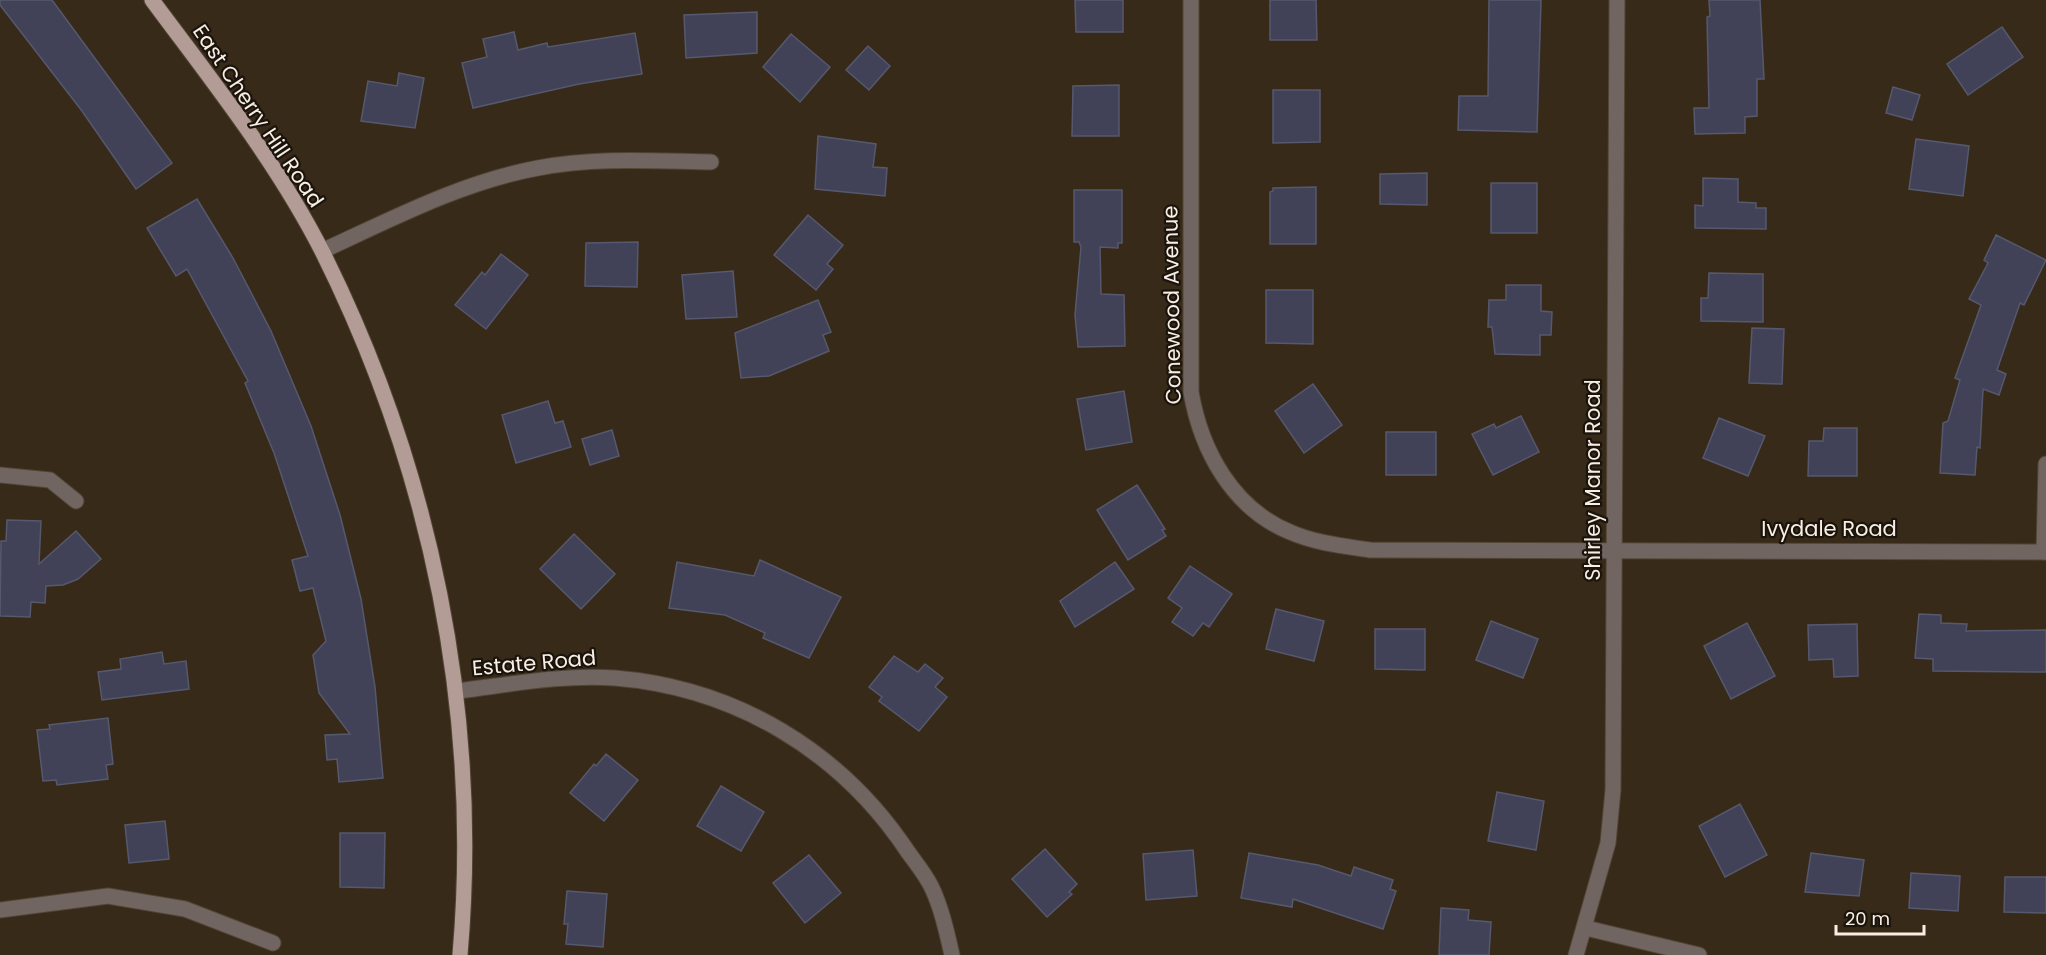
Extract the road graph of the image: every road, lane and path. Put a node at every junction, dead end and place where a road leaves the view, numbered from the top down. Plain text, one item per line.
1 (152, 0) edge
2 (1191, 0) edge
3 (1617, 0) edge
4 (711, 162) dead end
5 (322, 251) junction
6 (2046, 464) edge
7 (0, 475) edge
8 (76, 501) dead end
9 (1614, 549) junction
10 (2045, 552) edge
11 (457, 691) junction
12 (0, 910) edge
13 (1586, 928) junction
14 (273, 943) dead end
15 (460, 955) edge
16 (952, 955) edge
17 (1576, 955) edge
18 (1699, 955) edge

1 - 5 main road, East Cherry Hill Road
2 - 9 street, Conewood Avenue
3 - 9 street, Shirley Manor Road
4 - 5 street
5 - 11 main road, East Cherry Hill Road
6 - 10 street
7 - 8 street
9 - 10 street, Ivydale Road
9 - 13 street, Shirley Manor Road
11 - 15 main road, East Cherry Hill Road
11 - 16 street, Estate Road
12 - 14 street
13 - 17 street, Shirley Manor Road
13 - 18 street

